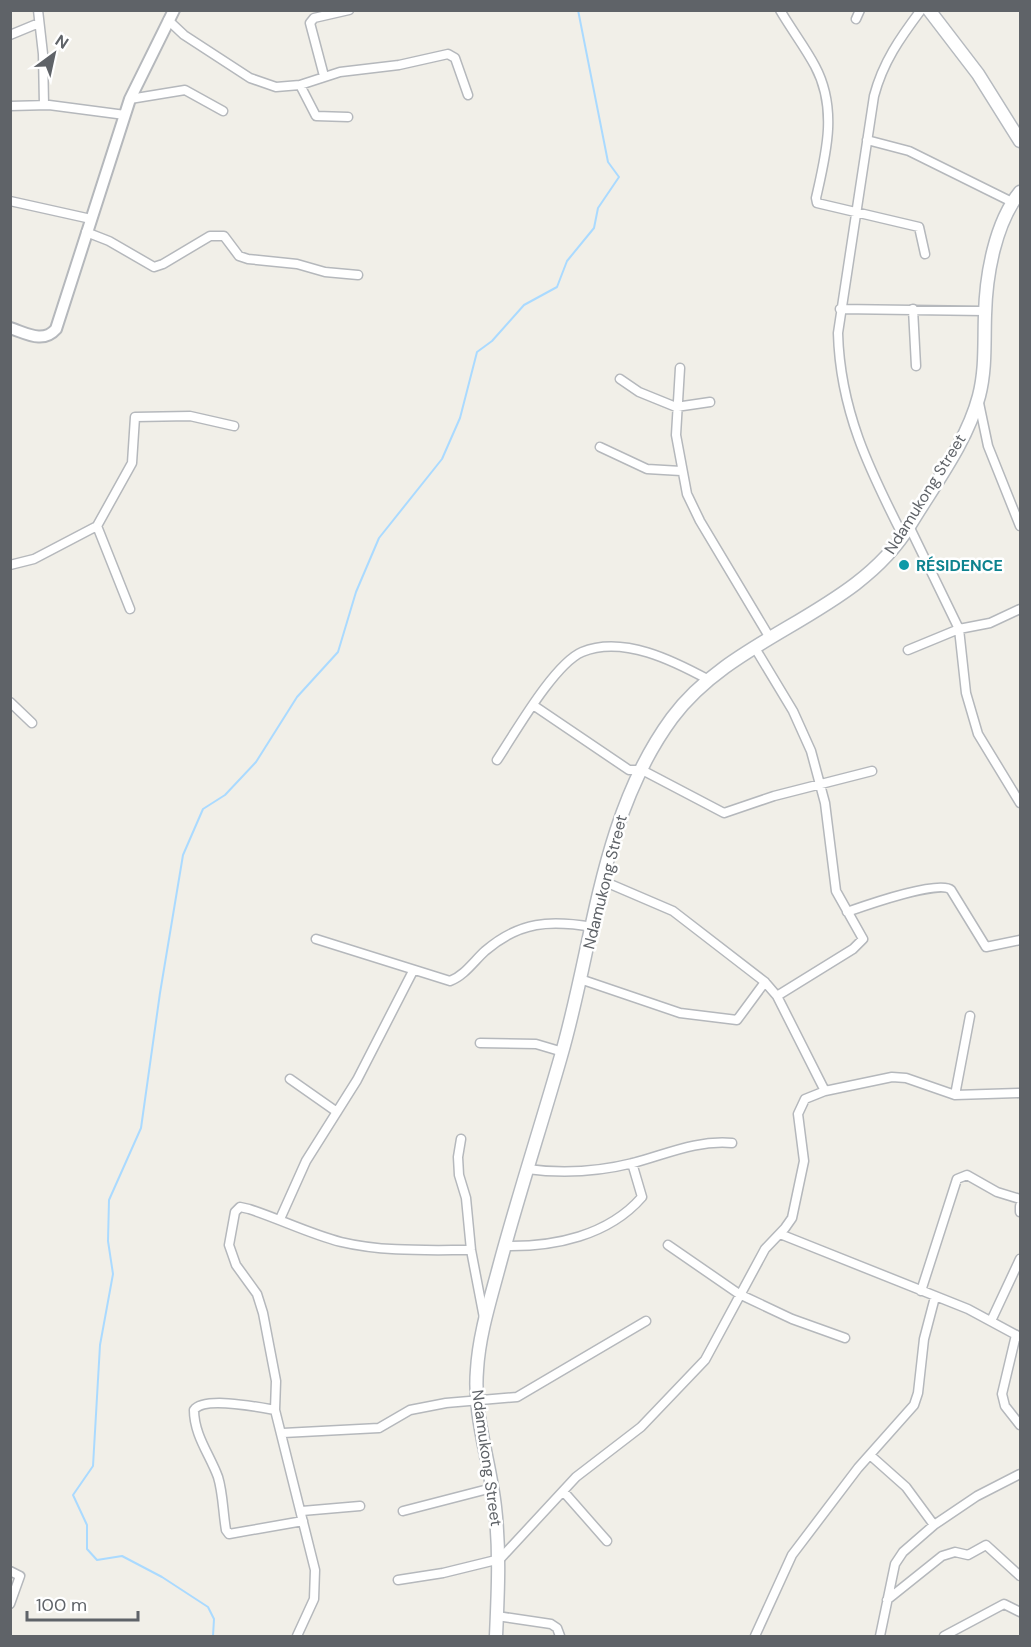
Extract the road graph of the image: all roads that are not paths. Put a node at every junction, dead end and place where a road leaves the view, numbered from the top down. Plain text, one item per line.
1 (38, 10) edge
2 (349, 10) edge
3 (780, 10) edge
4 (921, 10) edge
5 (929, 10) edge
6 (171, 15) edge
7 (39, 23) junction
8 (10, 35) edge
9 (324, 76) junction
10 (300, 85) junction
11 (468, 95) dead end
12 (130, 99) junction
13 (44, 105) junction
14 (10, 106) edge
15 (223, 111) dead end
16 (125, 114) junction
17 (348, 117) dead end
18 (867, 140) junction
19 (1020, 141) edge
20 (1016, 197) edge
21 (10, 201) edge
22 (855, 213) junction
23 (91, 219) junction
24 (86, 232) junction
25 (925, 254) dead end
26 (358, 275) dead end
27 (840, 309) junction
28 (913, 309) junction
29 (985, 310) junction
30 (10, 328) edge
31 (916, 366) dead end
32 (680, 368) dead end
33 (620, 379) dead end
34 (978, 400) junction
35 (710, 402) dead end
36 (676, 408) junction
37 (234, 426) dead end
38 (600, 447) dead end
39 (681, 471) junction
40 (97, 526) junction
41 (1020, 526) edge
42 (906, 531) junction
43 (10, 565) edge
44 (130, 609) dead end
45 (1020, 609) edge
46 (959, 629) junction
47 (770, 638) junction
48 (755, 648) junction
49 (908, 650) dead end
50 (709, 680) junction
51 (10, 702) edge
52 (533, 705) junction
53 (32, 723) dead end
54 (498, 760) dead end
55 (642, 770) junction
56 (872, 771) dead end
57 (820, 785) junction
58 (1020, 804) edge
59 (603, 881) junction
60 (848, 912) junction
61 (593, 927) junction
62 (316, 939) dead end
63 (1020, 940) edge
64 (413, 971) junction
65 (580, 980) junction
66 (765, 982) junction
67 (777, 996) junction
68 (970, 1016) dead end
69 (480, 1043) dead end
70 (562, 1052) junction
71 (290, 1078) dead end
72 (825, 1091) junction
73 (1020, 1093) edge
74 (955, 1095) junction
75 (337, 1112) junction
76 (461, 1139) dead end
77 (732, 1143) dead end
78 (632, 1163) junction
79 (527, 1169) junction
80 (1020, 1199) edge
81 (1020, 1206) edge
82 (1020, 1212) edge
83 (280, 1219) junction
84 (780, 1234) junction
85 (668, 1245) dead end
86 (505, 1246) junction
87 (471, 1250) junction
88 (1020, 1259) edge
89 (921, 1291) junction
90 (739, 1294) junction
91 (935, 1297) junction
92 (484, 1321) junction
93 (646, 1321) dead end
94 (991, 1321) junction
95 (1018, 1336) edge
96 (845, 1338) dead end
97 (476, 1400) junction
98 (275, 1410) junction
99 (1020, 1425) edge
100 (283, 1433) junction
101 (870, 1455) junction
102 (1020, 1474) edge
103 (492, 1488) junction
104 (562, 1491) junction
105 (360, 1506) dead end
106 (302, 1511) junction
107 (403, 1511) dead end
108 (303, 1521) junction
109 (934, 1525) junction
110 (607, 1541) dead end
111 (500, 1559) junction
112 (10, 1571) edge
113 (1020, 1575) edge
114 (398, 1580) dead end
115 (887, 1601) junction
116 (10, 1604) edge
117 (1020, 1612) edge
118 (497, 1617) junction
119 (297, 1636) edge
120 (496, 1636) edge
121 (560, 1636) edge
122 (754, 1636) edge
123 (879, 1636) edge
124 (944, 1636) edge

1 - 7 street
2 - 9 street
3 - 22 street
4 - 18 street
5 - 19 main road
6 - 10 street
6 - 12 street
7 - 8 street
7 - 13 street
9 - 10 street
9 - 11 street
10 - 17 street
12 - 15 street
12 - 16 street
13 - 14 street
13 - 16 street
16 - 23 street
18 - 20 street
18 - 22 street
20 - 29 main road, Ndamukong Street
21 - 23 street
22 - 25 street
22 - 27 street
23 - 24 street
24 - 26 street
24 - 30 street
27 - 28 street
27 - 42 street
28 - 29 street
28 - 31 street
29 - 34 main road, Ndamukong Street
32 - 36 street
33 - 36 street
34 - 41 street
34 - 42 main road, Ndamukong Street
35 - 36 street
36 - 39 street
37 - 40 street
38 - 39 street
39 - 47 street
40 - 43 street
40 - 44 street
42 - 46 street
42 - 47 main road, Ndamukong Street
45 - 46 street
46 - 49 street
46 - 58 street
47 - 48 main road, Ndamukong Street
48 - 50 main road, Ndamukong Street
48 - 57 street
50 - 52 street
50 - 55 main road, Ndamukong Street
51 - 53 street
52 - 54 street
52 - 55 street
55 - 57 street
55 - 59 main road, Ndamukong Street
56 - 57 street
57 - 60 street
59 - 61 main road, Ndamukong Street
59 - 66 street
60 - 63 street
60 - 67 street
61 - 64 street
61 - 65 main road, Ndamukong Street
62 - 64 street
64 - 75 street
65 - 66 street
65 - 70 main road, Ndamukong Street
66 - 67 street
67 - 72 street
68 - 74 street
69 - 70 street
70 - 79 main road, Ndamukong Street
71 - 75 street
72 - 74 street
72 - 84 street
73 - 74 street
75 - 83 street
76 - 87 street
77 - 78 street
78 - 79 street
78 - 86 street
79 - 86 main road, Ndamukong Street
80 - 89 street
81 - 82 street
83 - 87 street
83 - 98 street
84 - 89 street
84 - 90 street
85 - 90 street
86 - 92 main road, Ndamukong Street
87 - 92 street
88 - 94 street
89 - 91 street
90 - 96 street
90 - 104 street
91 - 94 street
91 - 101 street
92 - 97 main road, Ndamukong Street
93 - 97 street
94 - 95 street
95 - 99 street
97 - 100 street
97 - 103 main road, Ndamukong Street
98 - 100 street
98 - 108 street
100 - 106 street
101 - 109 street
101 - 122 street
102 - 109 street
103 - 107 street
103 - 111 main road, Ndamukong Street
104 - 110 street
104 - 111 street
105 - 106 street
106 - 108 street
108 - 119 street
109 - 115 street
111 - 114 street
111 - 118 main road, Ndamukong Street
112 - 116 street
113 - 115 street
115 - 123 street
117 - 124 street
118 - 120 main road, Ndamukong Street
118 - 121 street

